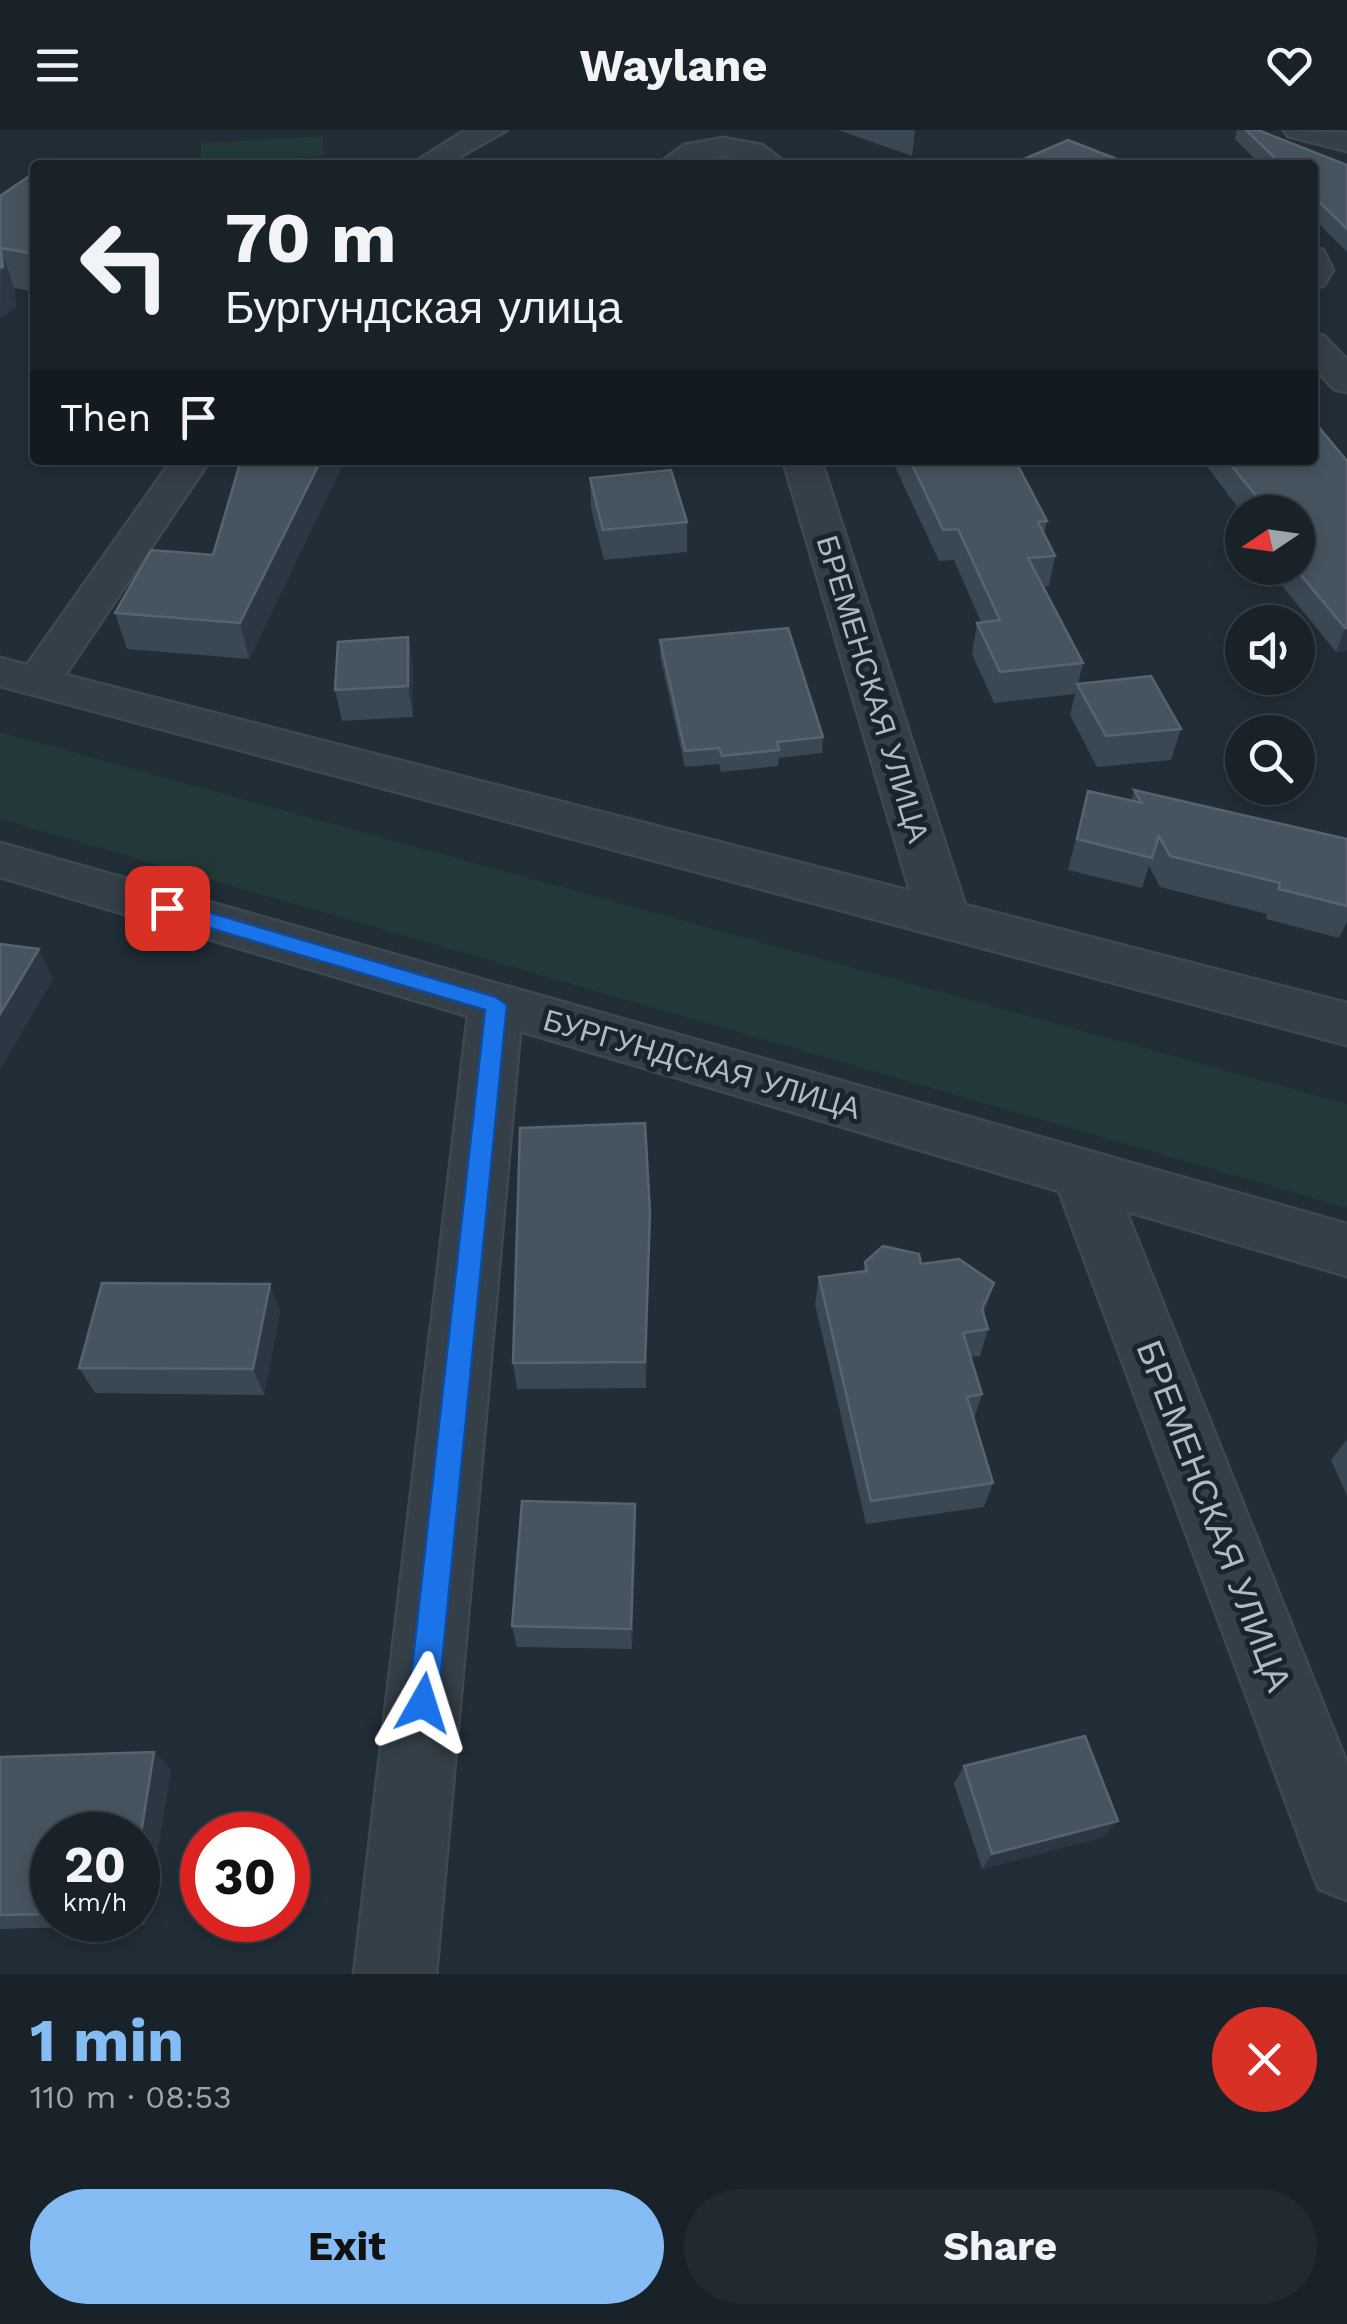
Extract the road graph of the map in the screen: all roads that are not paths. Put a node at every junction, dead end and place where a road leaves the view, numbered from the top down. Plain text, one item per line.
1 (493, 130) edge
2 (1298, 130) edge
3 (1347, 142) edge
4 (432, 160) edge
5 (678, 160) edge
6 (766, 160) edge
7 (1318, 350) edge
8 (1347, 381) edge
9 (187, 465) edge
10 (804, 465) edge
11 (19, 677) edge
12 (0, 860) edge
13 (944, 919) junction
14 (496, 1005) junction
15 (1347, 1024) edge
16 (1081, 1171) junction
17 (1347, 1250) edge
18 (1347, 1861) edge
19 (394, 1974) edge

1 - 4 street
2 - 3 street
5 - 6 street
7 - 8 street
9 - 11 street
10 - 13 street, БРЕМЕНСКАЯ УЛИЦА
11 - 13 street
12 - 14 street, БУРГУНДСКАЯ УЛИЦА
13 - 15 street
14 - 16 street, БУРГУНДСКАЯ УЛИЦА
14 - 19 street
16 - 17 street, БУРГУНДСКАЯ УЛИЦА
16 - 18 street, БРЕМЕНСКАЯ УЛИЦА

